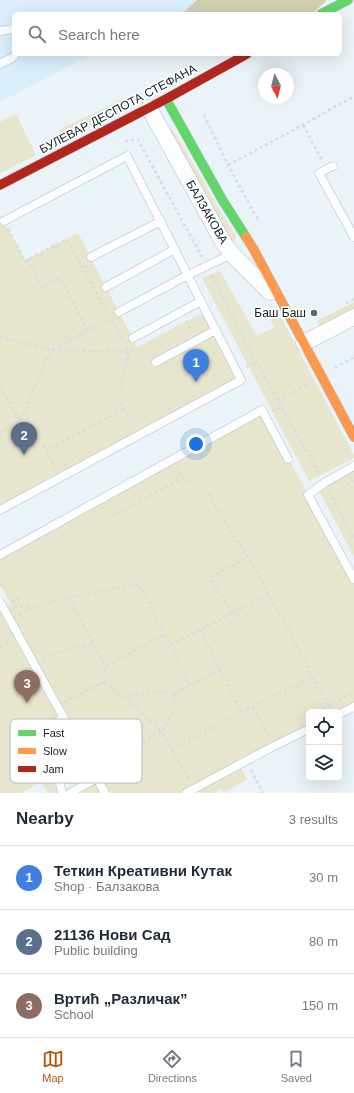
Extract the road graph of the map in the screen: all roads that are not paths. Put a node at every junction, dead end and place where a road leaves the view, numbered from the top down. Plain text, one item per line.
1 (348, 0) edge
2 (325, 12) edge
3 (12, 29) edge
4 (0, 31) edge
5 (14, 56) edge
6 (243, 56) edge
7 (0, 64) edge
8 (166, 99) junction
9 (149, 108) junction
10 (333, 166) dead end
11 (0, 186) edge
12 (4, 221) road end
13 (161, 221) junction
14 (354, 237) edge
15 (175, 249) junction
16 (232, 254) junction
17 (91, 257) dead end
18 (188, 275) junction
19 (106, 287) dead end
20 (201, 300) junction
21 (281, 303) junction
22 (119, 312) dead end
23 (354, 317) edge
24 (216, 330) junction
25 (133, 338) dead end
26 (304, 343) junction
27 (156, 362) dead end
28 (354, 437) edge
29 (288, 459) dead end
30 (354, 466) edge
31 (0, 510) edge
32 (0, 555) edge
33 (354, 579) edge
34 (0, 602) edge
35 (354, 707) edge
36 (342, 713) edge
37 (64, 718) edge
38 (306, 730) edge
39 (60, 783) edge
40 (88, 783) edge
41 (100, 783) edge
42 (190, 791) edge
43 (62, 793) edge
44 (70, 793) edge
45 (106, 793) edge

1 - 2 street
3 - 4 lane
5 - 7 lane
6 - 8 street, БУЛЕВАР ДЕСПОТА СТЕФАНА
8 - 9 street, БУЛЕВАР ДЕСПОТА СТЕФАНА
8 - 21 street, БАЛЗАКОВА
9 - 11 street, БУЛЕВАР ДЕСПОТА СТЕФАНА
9 - 16 street, БАЛЗАКОВА
10 - 14 lane
12 - 13 lane
13 - 15 lane
13 - 17 lane
15 - 18 lane
15 - 19 lane
16 - 18 lane
16 - 21 street, БАЛЗАКОВА
18 - 20 lane
18 - 22 lane
20 - 24 lane
20 - 25 lane
21 - 26 street, БАЛЗАКОВА
23 - 26 street
24 - 27 lane
24 - 31 lane
26 - 28 street, БАЛЗАКОВА
29 - 32 lane
30 - 33 lane
34 - 37 lane
35 - 36 lane
38 - 42 lane
39 - 43 lane
40 - 44 lane
41 - 45 lane

